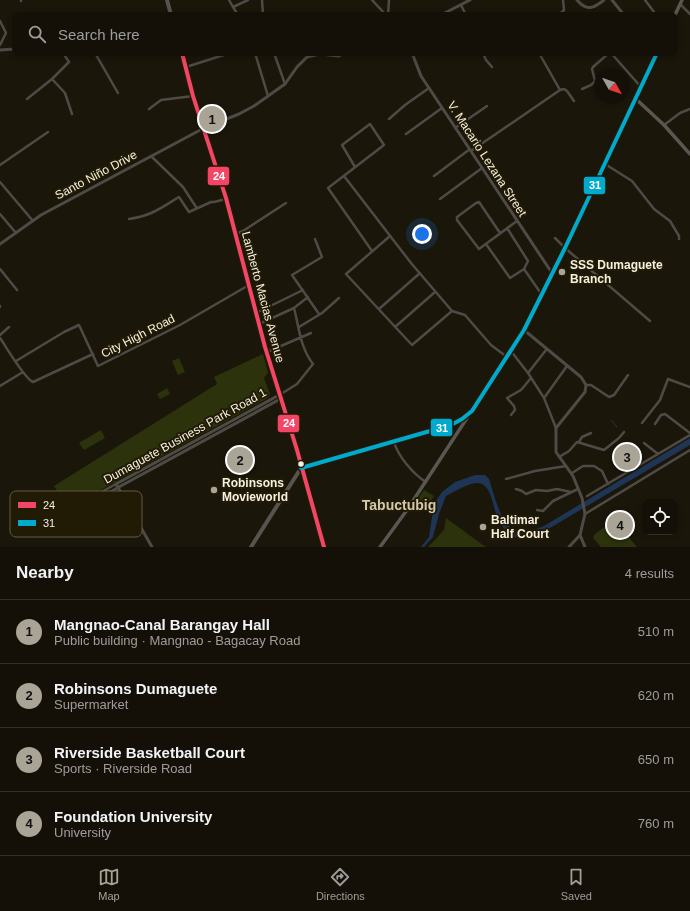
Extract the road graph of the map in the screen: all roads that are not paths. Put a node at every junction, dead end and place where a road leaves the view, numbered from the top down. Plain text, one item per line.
1 (167, 0) edge
2 (229, 0) edge
3 (248, 0) edge
4 (262, 0) edge
5 (372, 0) edge
6 (389, 0) edge
7 (470, 0) edge
8 (563, 0) edge
9 (577, 0) edge
10 (604, 0) edge
11 (612, 0) edge
12 (645, 0) edge
13 (682, 0) edge
14 (680, 4) junction
15 (461, 5) junction
16 (233, 7) junction
17 (449, 11) edge
18 (170, 12) edge
19 (236, 12) edge
20 (264, 12) edge
21 (384, 12) edge
22 (387, 12) edge
23 (464, 12) edge
24 (562, 12) edge
25 (622, 12) edge
26 (654, 12) dead end
27 (676, 12) edge
28 (690, 14) edge
29 (0, 21) edge
30 (0, 45) edge
31 (12, 49) edge
32 (0, 50) edge
33 (65, 56) edge
34 (97, 56) edge
35 (183, 56) edge
36 (221, 56) edge
37 (256, 56) edge
38 (275, 56) edge
39 (311, 56) edge
40 (413, 56) edge
41 (484, 56) edge
42 (541, 56) edge
43 (606, 56) edge
44 (613, 56) edge
45 (656, 56) edge
46 (186, 67) junction
47 (492, 67) dead end
48 (52, 79) junction
49 (284, 84) junction
50 (429, 87) junction
51 (641, 87) junction
52 (582, 89) dead end
53 (560, 90) junction
54 (118, 93) dead end
55 (194, 96) junction
56 (268, 96) junction
57 (27, 99) dead end
58 (636, 99) junction
59 (574, 101) dead end
60 (488, 106) dead end
61 (442, 108) junction
62 (149, 109) dead end
63 (690, 109) edge
64 (72, 114) dead end
65 (389, 119) dead end
66 (664, 125) junction
67 (204, 128) junction
68 (455, 128) junction
69 (48, 132) dead end
70 (406, 134) dead end
71 (470, 150) junction
72 (689, 152) edge
73 (151, 156) junction
74 (604, 164) junction
75 (0, 165) edge
76 (355, 168) junction
77 (482, 168) junction
78 (344, 176) junction
79 (434, 176) dead end
80 (0, 182) edge
81 (226, 198) junction
82 (440, 199) dead end
83 (286, 204) dead end
84 (196, 207) junction
85 (0, 214) edge
86 (129, 219) dead end
87 (33, 221) junction
88 (517, 221) junction
89 (508, 228) junction
90 (16, 233) junction
91 (236, 234) junction
92 (500, 234) junction
93 (390, 236) junction
94 (555, 238) dead end
95 (315, 239) dead end
96 (679, 239) dead end
97 (0, 244) edge
98 (486, 244) junction
99 (565, 248) junction
100 (372, 251) junction
101 (0, 268) edge
102 (524, 269) junction
103 (420, 273) junction
104 (552, 273) junction
105 (249, 285) junction
106 (16, 290) dead end
107 (303, 290) junction
108 (435, 292) junction
109 (542, 295) junction
110 (308, 297) junction
111 (339, 298) dead end
112 (294, 308) junction
113 (379, 309) junction
114 (452, 311) junction
115 (256, 312) junction
116 (319, 314) junction
117 (650, 321) dead end
118 (259, 324) junction
119 (9, 327) dead end
120 (299, 327) junction
121 (395, 327) junction
122 (524, 330) junction
123 (311, 333) dead end
124 (0, 337) edge
125 (300, 338) junction
126 (546, 350) junction
127 (511, 351) junction
128 (267, 352) junction
129 (93, 354) junction
130 (508, 357) junction
131 (16, 361) junction
132 (567, 366) junction
133 (23, 372) junction
134 (528, 373) junction
135 (628, 375) dead end
136 (531, 378) junction
137 (586, 385) junction
138 (0, 386) edge
139 (690, 387) edge
140 (281, 396) junction
141 (544, 398) junction
142 (472, 411) junction
143 (511, 415) dead end
144 (642, 423) dead end
145 (655, 424) dead end
146 (556, 428) junction
147 (624, 432) dead end
148 (591, 433) dead end
149 (690, 434) edge
150 (394, 442) junction
151 (579, 442) junction
152 (644, 443) dead end
153 (690, 450) edge
154 (658, 454) junction
155 (559, 457) junction
156 (164, 459) junction
157 (567, 466) junction
158 (301, 468) junction
159 (572, 473) junction
160 (506, 478) dead end
161 (426, 482) junction
162 (116, 484) junction
163 (608, 484) junction
164 (117, 488) junction
165 (516, 489) dead end
166 (578, 489) junction
167 (103, 491) edge
168 (111, 491) edge
169 (119, 491) edge
170 (571, 492) junction
171 (587, 496) dead end
172 (537, 510) dead end
173 (585, 513) junction
174 (142, 530) edge
175 (580, 535) junction
176 (152, 547) edge
177 (251, 547) edge
178 (324, 547) edge
179 (380, 547) edge
180 (569, 547) edge
181 (585, 547) edge

1 - 18 main road
2 - 16 street
3 - 16 street
4 - 20 street
5 - 21 street
6 - 22 street
7 - 15 street
8 - 24 street
9 - 10 street
11 - 25 street
12 - 26 street
13 - 14 main road
14 - 27 main road
14 - 28 street
15 - 17 street
15 - 23 street
16 - 19 street
29 - 30 street
31 - 32 street
33 - 48 street
34 - 54 street
35 - 46 main road, Lamberto Macias Avenue
36 - 46 street
37 - 56 street
38 - 49 street
39 - 49 street, Santo Niño Drive
40 - 50 street, V. Macario Lezana Street
41 - 47 street
42 - 53 street
43 - 52 street
44 - 51 street
45 - 51 main road
46 - 55 main road, Lamberto Macias Avenue
48 - 57 street
48 - 64 street
49 - 56 street, Santo Niño Drive
50 - 61 street, V. Macario Lezana Street
50 - 65 street
51 - 58 main road
53 - 59 street
53 - 71 street
55 - 62 street
55 - 67 main road, Lamberto Macias Avenue
56 - 67 street, Santo Niño Drive
58 - 66 main road
58 - 74 main road
60 - 68 street
61 - 68 street, V. Macario Lezana Street
61 - 70 street
63 - 66 street
66 - 72 main road
67 - 73 street, Santo Niño Drive
67 - 81 main road, Lamberto Macias Avenue
68 - 71 street, V. Macario Lezana Street
69 - 75 street
71 - 77 street, V. Macario Lezana Street
71 - 79 street
73 - 84 street
73 - 87 street, Santo Niño Drive
74 - 96 street
74 - 99 main road
76 - 76 street
76 - 78 street
77 - 82 street
77 - 88 street, V. Macario Lezana Street
78 - 93 street
78 - 100 street
80 - 87 street
81 - 84 street
81 - 91 main road, Lamberto Macias Avenue
83 - 91 street
84 - 86 street
85 - 90 street
87 - 90 street, Santo Niño Drive
88 - 89 street
88 - 104 street, V. Macario Lezana Street
89 - 92 street
89 - 102 street
90 - 97 street, Santo Niño Drive
91 - 105 main road, Lamberto Macias Avenue
92 - 98 street
92 - 98 street
93 - 100 street
93 - 103 street
94 - 99 street
95 - 107 street
98 - 102 street
99 - 104 main road
99 - 117 street
100 - 113 street
101 - 106 street
102 - 109 street
103 - 108 street
103 - 113 street
104 - 109 main road
105 - 115 main road, Lamberto Macias Avenue
105 - 129 street, City High Road
107 - 110 street
107 - 115 street
108 - 114 street
108 - 121 street
109 - 122 main road
110 - 112 street
110 - 116 street
111 - 116 street
112 - 118 street
112 - 120 street
113 - 121 street
114 - 121 street
114 - 130 street
115 - 118 main road, Lamberto Macias Avenue
116 - 120 street
118 - 128 main road, Lamberto Macias Avenue
119 - 124 street
120 - 125 street
122 - 126 street
122 - 127 main road
123 - 125 street
124 - 131 street
125 - 128 street
125 - 140 street
126 - 132 street
126 - 134 street
127 - 130 main road
127 - 134 street
128 - 140 main road, Lamberto Macias Avenue
129 - 131 street
129 - 133 street, City High Road
130 - 142 main road
131 - 133 street
132 - 137 street
132 - 141 street
133 - 138 street
134 - 136 street
135 - 137 street
136 - 141 street
136 - 143 street
137 - 146 street
139 - 144 street
140 - 156 street, Dumaguete Business Park Road 1
140 - 158 main road, Lamberto Macias Avenue
141 - 146 street
142 - 150 main road
142 - 161 main road
145 - 149 street
146 - 155 street
147 - 151 street
148 - 151 street
149 - 154 street
150 - 158 main road
150 - 161 street
151 - 155 street
152 - 154 street
153 - 173 street
154 - 163 street
155 - 157 street
156 - 162 street, Dumaguete Business Park Road 1
156 - 164 street, Dumaguete Business Park Road 1
157 - 159 street
157 - 160 street
158 - 177 main road
158 - 178 main road, Lamberto Macias Avenue
159 - 163 street
159 - 166 street
161 - 179 main road
162 - 164 street
162 - 167 street, Dumaguete Business Park Road 1
163 - 171 street
164 - 168 street, Dumaguete Business Park Road 1
164 - 169 street
165 - 170 street
166 - 170 street
166 - 173 street
170 - 172 street
173 - 175 street
174 - 176 street
175 - 180 street
175 - 181 street

